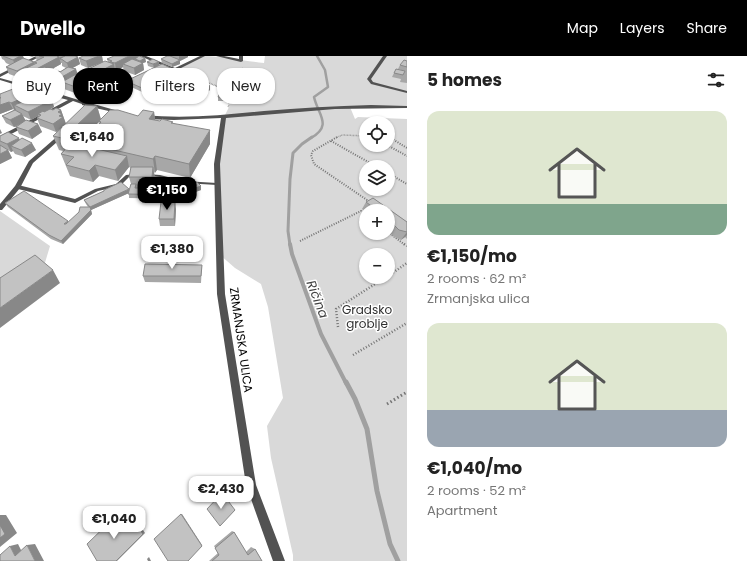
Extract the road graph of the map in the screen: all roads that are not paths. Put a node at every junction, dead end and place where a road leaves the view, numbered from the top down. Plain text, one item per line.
1 (39, 56) edge
2 (142, 56) edge
3 (203, 56) edge
4 (218, 56) edge
5 (385, 56) edge
6 (241, 59) edge
7 (163, 65) junction
8 (157, 68) edge
9 (0, 76) edge
10 (0, 79) edge
11 (12, 83) edge
12 (407, 92) edge
13 (65, 98) edge
14 (71, 100) joint
15 (33, 104) edge
16 (84, 104) edge
17 (407, 107) edge
18 (22, 109) edge
19 (123, 114) edge
20 (138, 116) edge
21 (224, 117) junction
22 (66, 131) edge
23 (0, 138) edge
24 (217, 184) junction
25 (18, 187) junction
26 (0, 208) edge
27 (279, 561) edge

1 - 9 street
2 - 7 street
3 - 7 street
4 - 6 street
5 - 12 lane
7 - 8 street
10 - 11 street
13 - 14 street
14 - 23 street
15 - 18 street
16 - 19 street
17 - 21 street
20 - 21 street
21 - 24 street, ZRMANJSKA ULICA
22 - 25 street
24 - 25 lane
24 - 27 street, ZRMANJSKA ULICA
25 - 26 street

